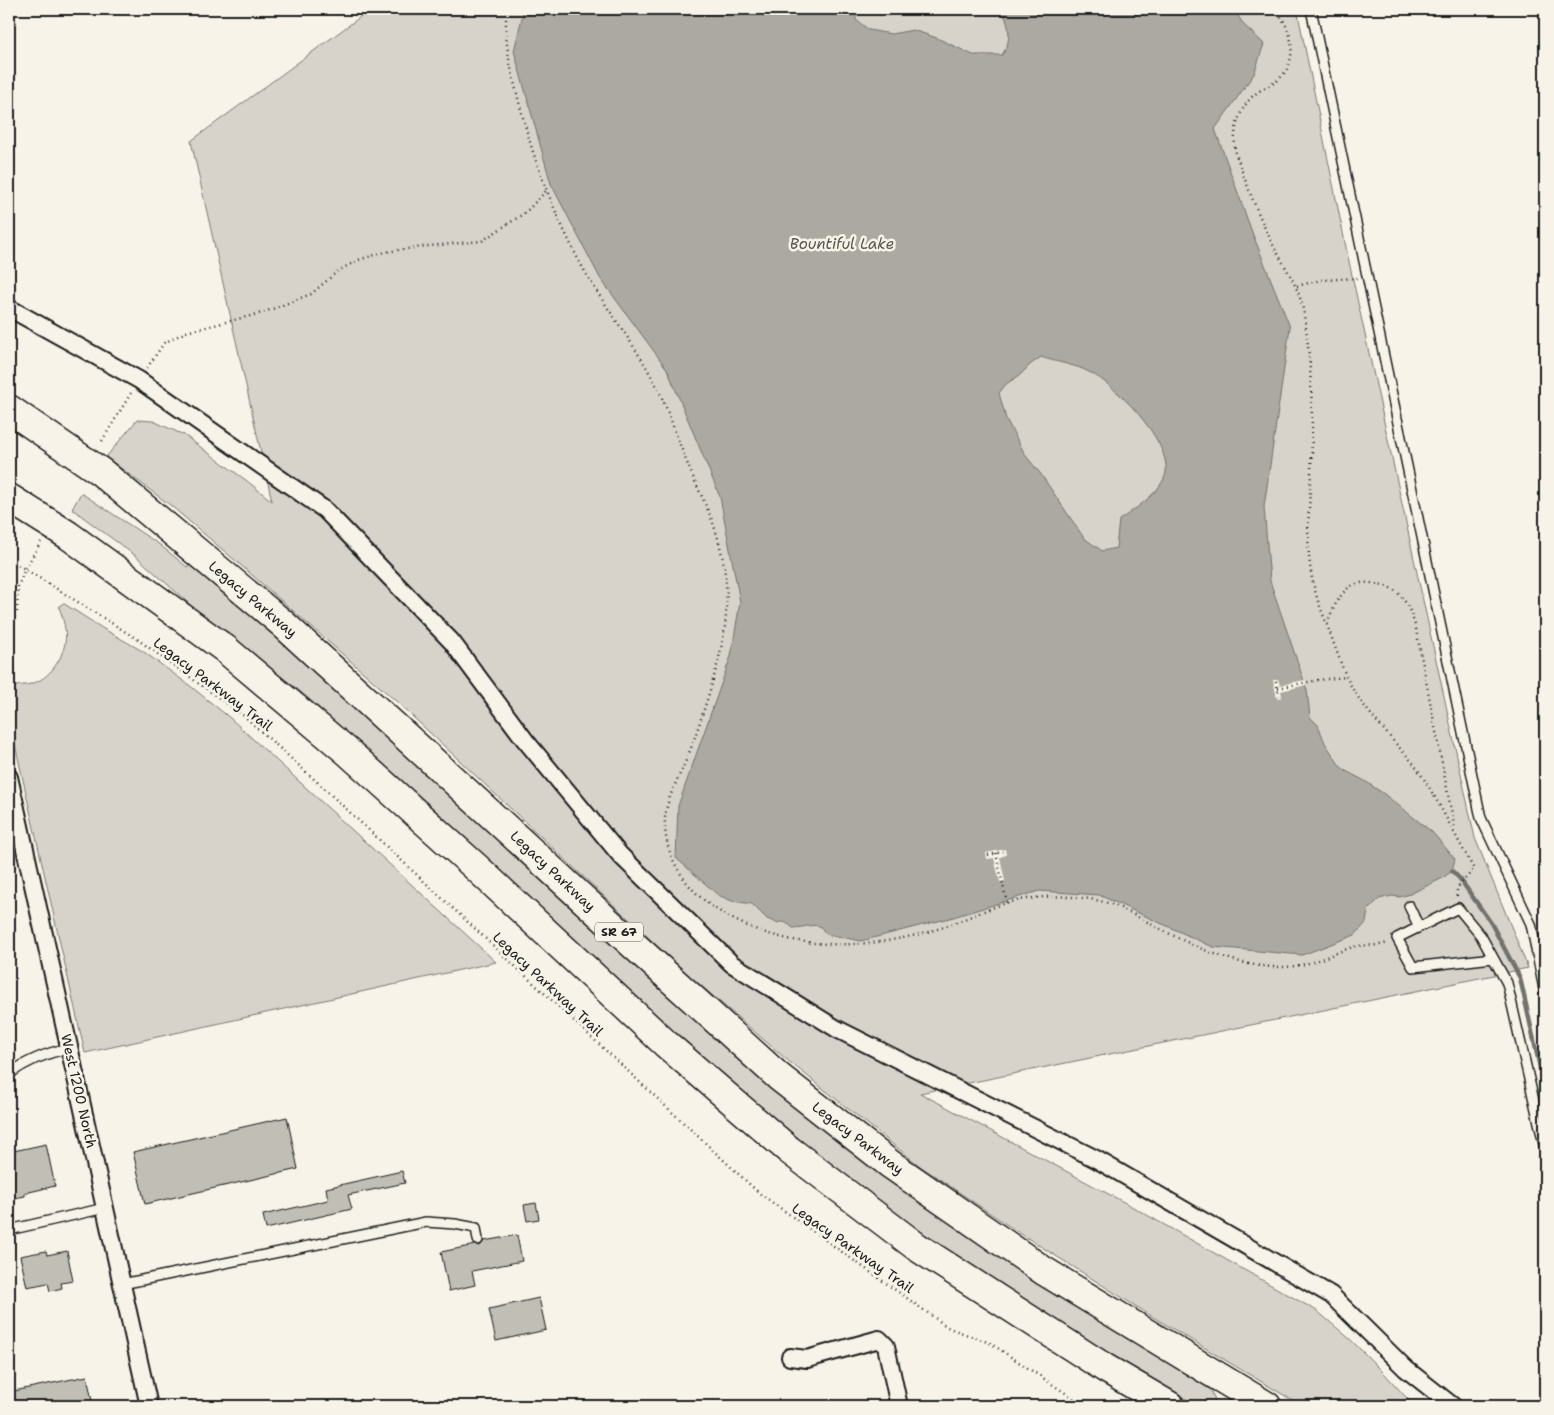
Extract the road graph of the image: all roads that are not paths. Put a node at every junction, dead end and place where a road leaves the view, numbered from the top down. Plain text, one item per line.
1 (1311, 9) edge
2 (9, 308) edge
3 (9, 409) edge
4 (9, 498) edge
5 (9, 777) edge
6 (1409, 906) dead end
7 (1419, 927) junction
8 (1493, 958) junction
9 (1545, 994) edge
10 (69, 1048) junction
11 (9, 1074) edge
12 (1545, 1149) edge
13 (105, 1208) junction
14 (9, 1230) edge
15 (478, 1240) dead end
16 (122, 1284) junction
17 (790, 1357) dead end
18 (149, 1406) edge
19 (899, 1406) edge
20 (1170, 1406) edge
21 (1267, 1406) edge
22 (1453, 1406) edge

1 - 9 lane
2 - 22 street
3 - 21 highway, Legacy Parkway / SR 67
4 - 20 highway
5 - 10 street, West 1200 North
6 - 7 lane
7 - 8 lane
7 - 8 lane
8 - 12 lane
10 - 11 lane
10 - 13 street, West 1200 North
13 - 14 lane
13 - 16 street, West 1200 North
15 - 16 lane
16 - 18 street, West 1200 North
17 - 19 street

